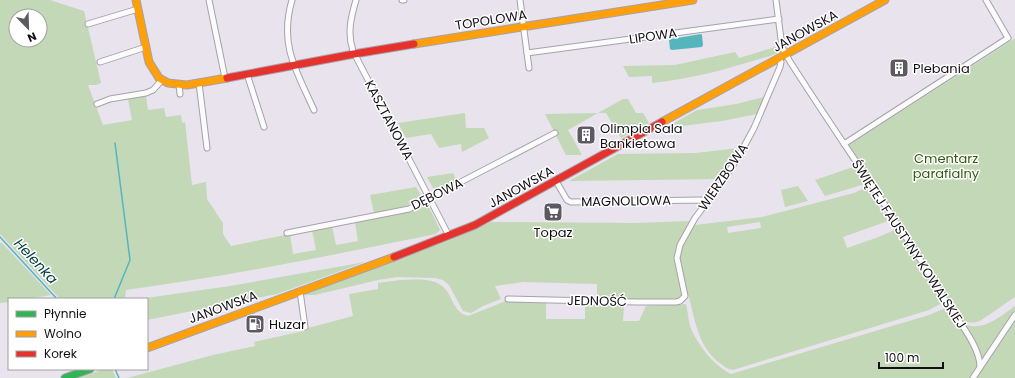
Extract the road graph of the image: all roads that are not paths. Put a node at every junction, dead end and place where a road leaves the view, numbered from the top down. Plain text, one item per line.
1 (136, 0) edge
2 (209, 0) edge
3 (292, 0) edge
4 (356, 0) edge
5 (520, 0) edge
6 (693, 0) edge
7 (776, 0) edge
8 (885, 0) edge
9 (986, 0) edge
10 (138, 9) junction
11 (779, 19) junction
12 (88, 24) dead end
13 (524, 27) junction
14 (146, 47) junction
15 (527, 52) junction
16 (354, 54) junction
17 (786, 54) junction
18 (779, 58) junction
19 (100, 62) dead end
20 (294, 66) junction
21 (529, 68) dead end
22 (247, 74) junction
23 (226, 78) junction
24 (162, 80) junction
25 (199, 82) junction
26 (179, 85) junction
27 (180, 94) dead end
28 (97, 104) dead end
29 (314, 110) dead end
30 (264, 127) dead end
31 (555, 133) dead end
32 (844, 144) junction
33 (207, 148) dead end
34 (556, 181) junction
35 (430, 198) junction
36 (707, 202) junction
37 (287, 233) dead end
38 (449, 236) junction
39 (300, 291) junction
40 (685, 296) joint
41 (508, 299) dead end
42 (1015, 315) edge
43 (305, 327) dead end
44 (148, 348) edge
45 (980, 367) junction
46 (87, 370) edge
47 (65, 378) edge
48 (973, 378) edge

1 - 10 main road
2 - 23 street
3 - 20 street
4 - 16 street, KASZTANOWA
5 - 13 street
6 - 13 main road, TOPOLOWA
7 - 11 street, ŚWIĘTEJ FAUSTYNY KOWALSKIEJ
8 - 17 main road, JANOWSKA
9 - 32 street
10 - 12 street
10 - 14 main road
11 - 15 street, LIPOWA
11 - 17 street, ŚWIĘTEJ FAUSTYNY KOWALSKIEJ
13 - 15 street
13 - 16 main road, TOPOLOWA
14 - 19 street
14 - 24 main road
15 - 21 street
16 - 20 main road, TOPOLOWA
16 - 35 street, KASZTANOWA
17 - 18 main road, JANOWSKA
17 - 32 street, ŚWIĘTEJ FAUSTYNY KOWALSKIEJ
18 - 34 main road, JANOWSKA
18 - 36 street, WIERZBOWA
20 - 22 main road, TOPOLOWA
20 - 29 street
22 - 23 main road, TOPOLOWA
22 - 30 street
23 - 25 main road, TOPOLOWA
24 - 26 main road, TOPOLOWA
24 - 28 street
25 - 26 main road, TOPOLOWA
25 - 33 street
26 - 27 street
31 - 35 street, DĘBOWA
32 - 45 street, ŚWIĘTEJ FAUSTYNY KOWALSKIEJ
34 - 36 street, MAGNOLIOWA
34 - 38 main road, JANOWSKA
35 - 37 street, DĘBOWA
35 - 38 street, KASZTANOWA
36 - 40 street, WIERZBOWA
38 - 39 main road, JANOWSKA
39 - 43 street
39 - 44 main road, JANOWSKA
40 - 41 street, JEDNOŚĆ
42 - 45 street
45 - 48 street
46 - 47 main road

